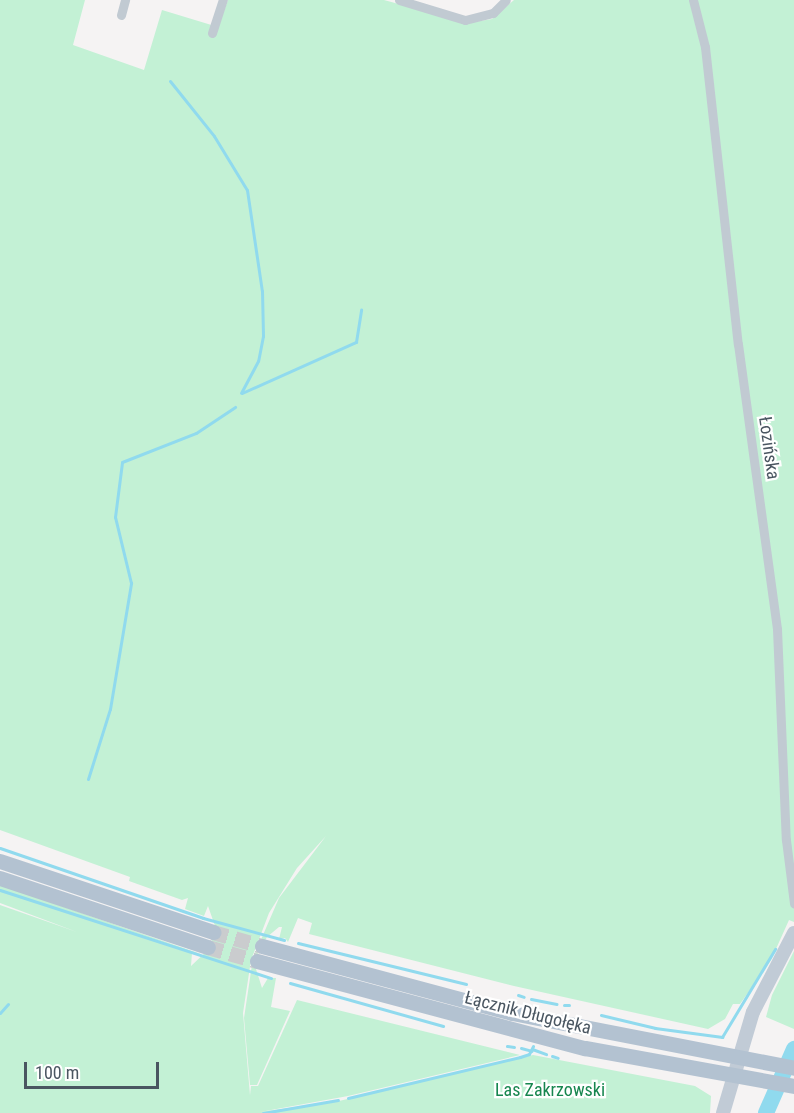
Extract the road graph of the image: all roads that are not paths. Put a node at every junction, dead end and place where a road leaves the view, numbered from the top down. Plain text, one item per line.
1 (125, 0) edge
2 (223, 0) edge
3 (399, 0) edge
4 (506, 0) edge
5 (693, 0) edge
6 (121, 15) dead end
7 (212, 33) dead end
8 (0, 861) edge
9 (0, 878) edge
10 (794, 903) edge
11 (213, 932) tunnel mouth
12 (794, 933) edge
13 (262, 946) tunnel mouth
14 (208, 947) tunnel mouth
15 (257, 961) tunnel mouth
16 (737, 1059) junction
17 (794, 1068) edge
18 (733, 1076) junction
19 (794, 1086) edge
20 (723, 1113) edge

1 - 6 street
2 - 7 street
3 - 4 street
5 - 10 street, Łozińska
8 - 11 main road
9 - 14 main road
12 - 16 street
13 - 16 main road, Łącznik Długołęka
15 - 18 main road, Łącznik Długołęka
16 - 17 main road, Łącznik Długołęka
16 - 18 street
18 - 19 main road, Łącznik Długołęka
18 - 20 street

